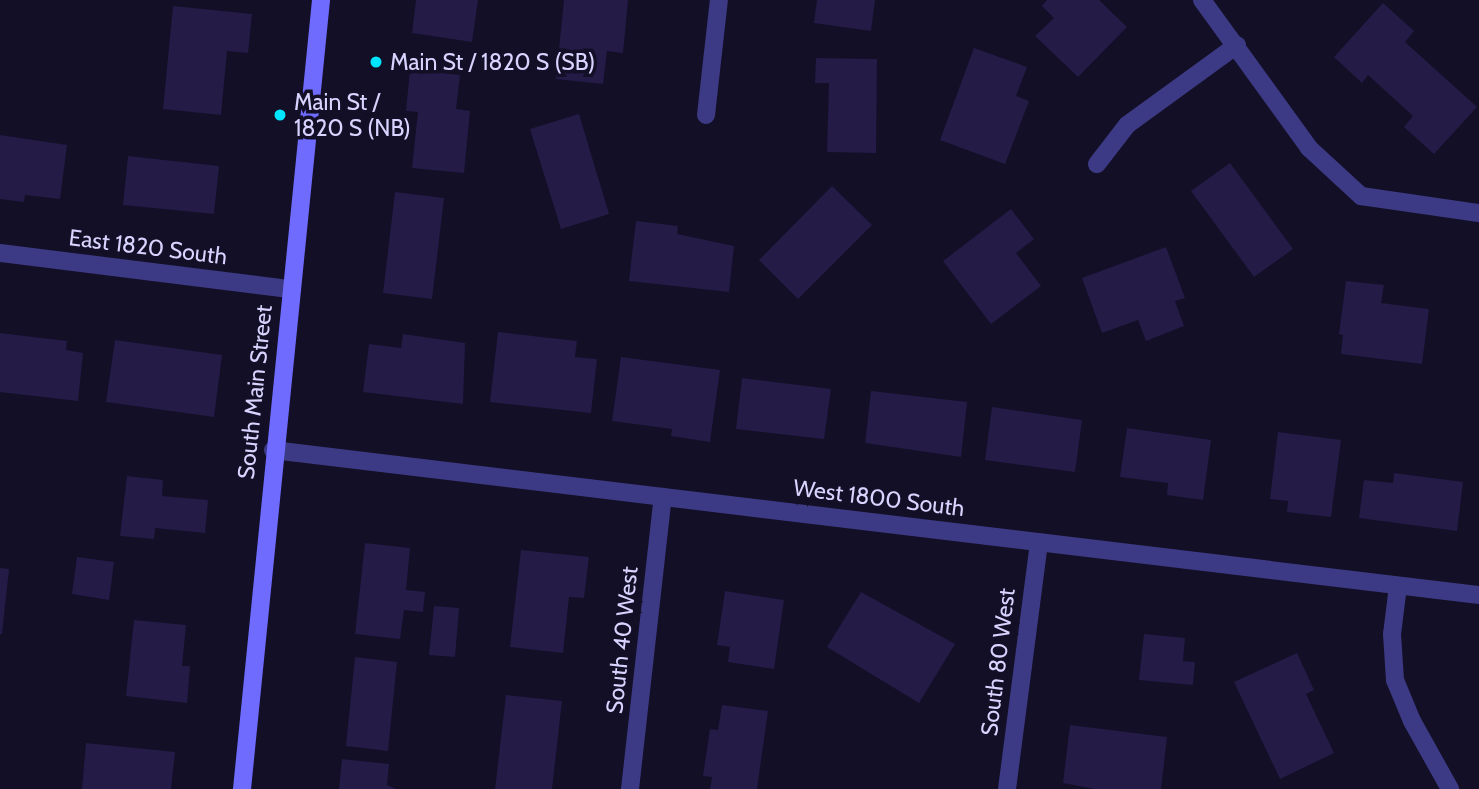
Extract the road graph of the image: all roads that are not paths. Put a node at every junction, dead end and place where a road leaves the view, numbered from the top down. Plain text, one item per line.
1 (321, 0) edge
2 (719, 0) edge
3 (1202, 0) edge
4 (1237, 45) junction
5 (706, 115) dead end
6 (1097, 164) dead end
7 (1479, 213) edge
8 (0, 253) edge
9 (290, 289) junction
10 (273, 450) junction
11 (663, 497) junction
12 (1039, 542) junction
13 (1398, 586) junction
14 (1479, 596) edge
15 (242, 789) edge
16 (630, 789) edge
17 (1007, 789) edge
18 (1450, 789) edge

1 - 9 street, South Main Street
2 - 5 street
3 - 4 street
4 - 6 street
4 - 7 street
8 - 9 street, East 1820 South
9 - 10 street, South Main Street
10 - 11 street, West 1800 South
10 - 15 street, South Main Street
11 - 12 street, West 1800 South
11 - 16 street, South 40 West
12 - 13 street, West 1800 South
12 - 17 street, South 80 West
13 - 14 street, West 1800 South
13 - 18 street

